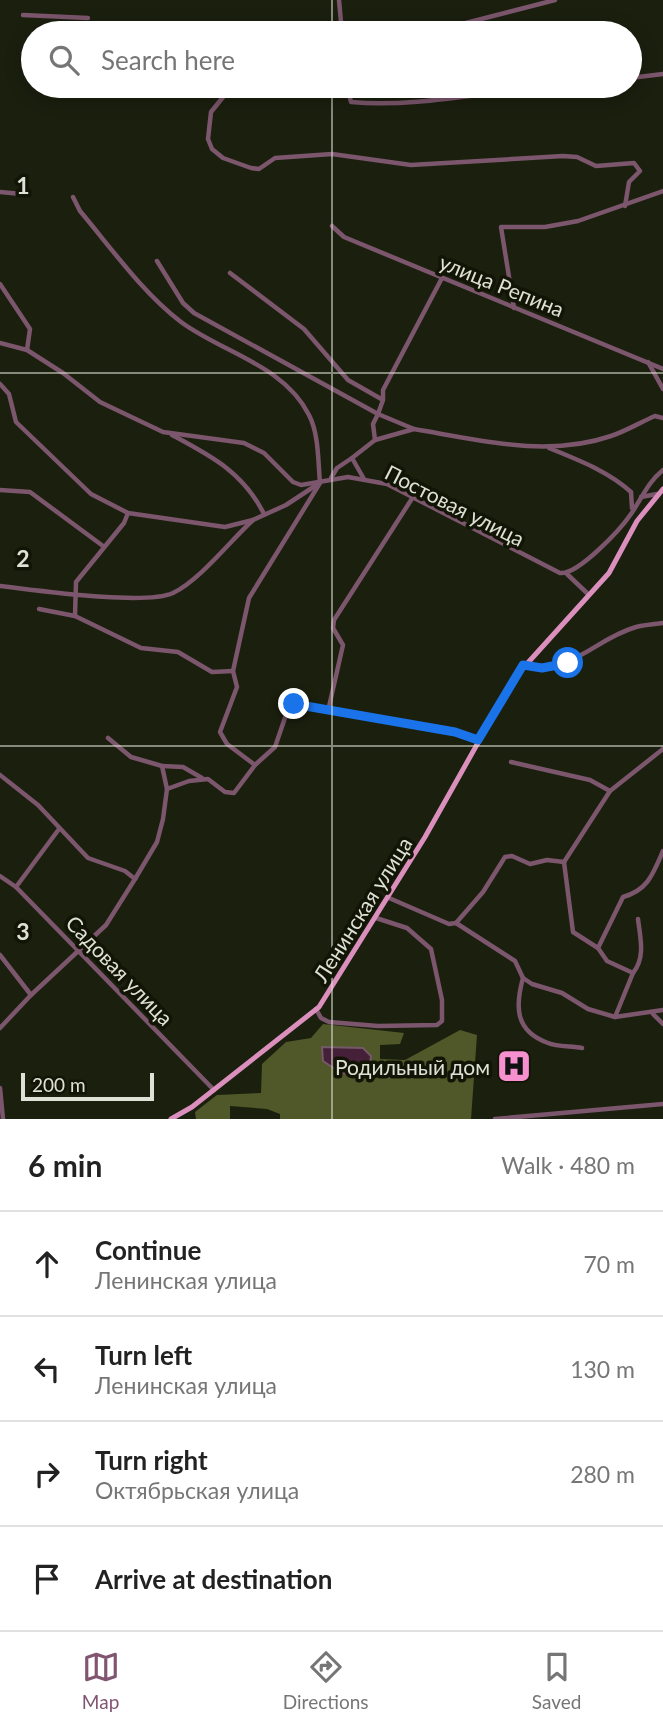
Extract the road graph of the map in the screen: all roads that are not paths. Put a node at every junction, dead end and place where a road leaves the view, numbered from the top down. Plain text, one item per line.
1 (339, 0) edge
2 (555, 0) edge
3 (23, 15) dead end
4 (88, 18) dead end
5 (341, 21) edge
6 (474, 21) edge
7 (663, 74) edge
8 (642, 77) edge
9 (222, 98) edge
10 (350, 98) edge
11 (446, 98) edge
12 (663, 191) edge
13 (0, 192) edge
14 (22, 194) dead end
15 (73, 197) dead end
16 (625, 206) junction
17 (332, 226) dead end
18 (157, 261) dead end
19 (230, 273) dead end
20 (442, 278) junction
21 (0, 284) edge
22 (514, 308) junction
23 (0, 343) edge
24 (27, 350) junction
25 (648, 362) junction
26 (663, 369) edge
27 (0, 384) edge
28 (663, 389) edge
29 (383, 400) junction
30 (663, 409) edge
31 (378, 414) junction
32 (655, 415) junction
33 (663, 418) edge
34 (414, 429) junction
35 (172, 433) junction
36 (375, 440) junction
37 (547, 447) junction
38 (352, 458) junction
39 (663, 470) edge
40 (330, 478) junction
41 (364, 479) junction
42 (320, 483) junction
43 (663, 489) edge
44 (0, 490) edge
45 (657, 495) junction
46 (413, 497) junction
47 (640, 497) junction
48 (128, 513) junction
49 (264, 514) junction
50 (630, 516) junction
51 (253, 520) junction
52 (637, 520) junction
53 (103, 546) junction
54 (566, 574) junction
55 (0, 586) edge
56 (75, 592) junction
57 (589, 594) junction
58 (38, 608) dead end
59 (75, 617) junction
60 (663, 623) edge
61 (523, 665) junction
62 (233, 671) junction
63 (328, 711) junction
64 (108, 738) dead end
65 (478, 740) junction
66 (663, 749) edge
67 (511, 762) dead end
68 (255, 765) junction
69 (162, 766) junction
70 (0, 775) edge
71 (203, 779) junction
72 (167, 789) junction
73 (610, 791) junction
74 (59, 829) junction
75 (663, 851) edge
76 (564, 862) junction
77 (0, 876) edge
78 (135, 878) junction
79 (16, 887) junction
80 (388, 898) junction
81 (376, 918) junction
82 (638, 919) dead end
83 (456, 923) junction
84 (598, 948) junction
85 (80, 952) junction
86 (0, 956) edge
87 (633, 973) junction
88 (523, 978) junction
89 (30, 995) junction
90 (316, 1009) junction
91 (663, 1010) edge
92 (652, 1013) junction
93 (615, 1017) junction
94 (663, 1024) edge
95 (0, 1028) edge
96 (582, 1048) dead end
97 (0, 1088) edge
98 (214, 1090) junction
99 (663, 1104) edge
100 (3, 1119) edge
101 (171, 1119) edge
102 (495, 1119) edge

1 - 5 street
2 - 6 street
3 - 4 street
7 - 8 street
9 - 16 street
10 - 11 street
12 - 16 street
13 - 14 street
15 - 42 street
16 - 22 street
17 - 20 street, улица Репина
18 - 31 street
19 - 29 street
20 - 22 street, улица Репина
20 - 29 street
21 - 24 street
22 - 25 street, улица Репина
23 - 24 street
24 - 35 street
25 - 26 street, улица Репина
25 - 28 street
27 - 48 street
29 - 31 street
30 - 32 street
31 - 34 street
31 - 36 street
32 - 33 street
32 - 37 street
34 - 36 street
34 - 37 street
35 - 42 street
35 - 49 street
36 - 38 street
37 - 50 street
38 - 40 street
38 - 41 street
39 - 47 street
40 - 41 street, Постовая улица
40 - 42 street, Постовая улица
41 - 46 street, Постовая улица
42 - 49 street, Постовая улица
42 - 62 street
43 - 45 main road, Ленинская улица
44 - 53 street
45 - 47 street
45 - 52 main road, Ленинская улица
46 - 54 street, Постовая улица
46 - 63 street
47 - 50 street
48 - 51 street
48 - 53 street
49 - 51 street, Постовая улица
50 - 52 street
50 - 54 street
51 - 56 street
52 - 57 main road, Ленинская улица
53 - 56 street
54 - 57 street, Постовая улица
55 - 56 street
56 - 59 street
57 - 61 main road, Ленинская улица
58 - 59 street
59 - 62 street
60 - 61 street
61 - 65 main road, Ленинская улица
62 - 68 street
63 - 65 street
63 - 68 street
64 - 69 street
65 - 80 main road, Ленинская улица
66 - 73 street
67 - 73 street
68 - 71 street
69 - 71 street
69 - 72 street
70 - 74 street
71 - 72 street
72 - 78 street
73 - 76 street
74 - 78 street
74 - 79 street
75 - 84 street
76 - 83 street
76 - 84 street
77 - 79 street, Садовая улица
78 - 85 street
79 - 85 street, Садовая улица
80 - 81 main road, Ленинская улица
80 - 83 street
81 - 90 main road, Ленинская улица
81 - 90 street
82 - 87 street
83 - 88 street
84 - 87 street
85 - 89 street
85 - 98 street, Садовая улица
86 - 89 street
87 - 93 street
88 - 93 street
88 - 96 street
89 - 95 street
90 - 98 main road, Ленинская улица
91 - 92 street
92 - 93 street
92 - 94 street
97 - 100 street
98 - 101 main road, Ленинская улица
99 - 102 street

